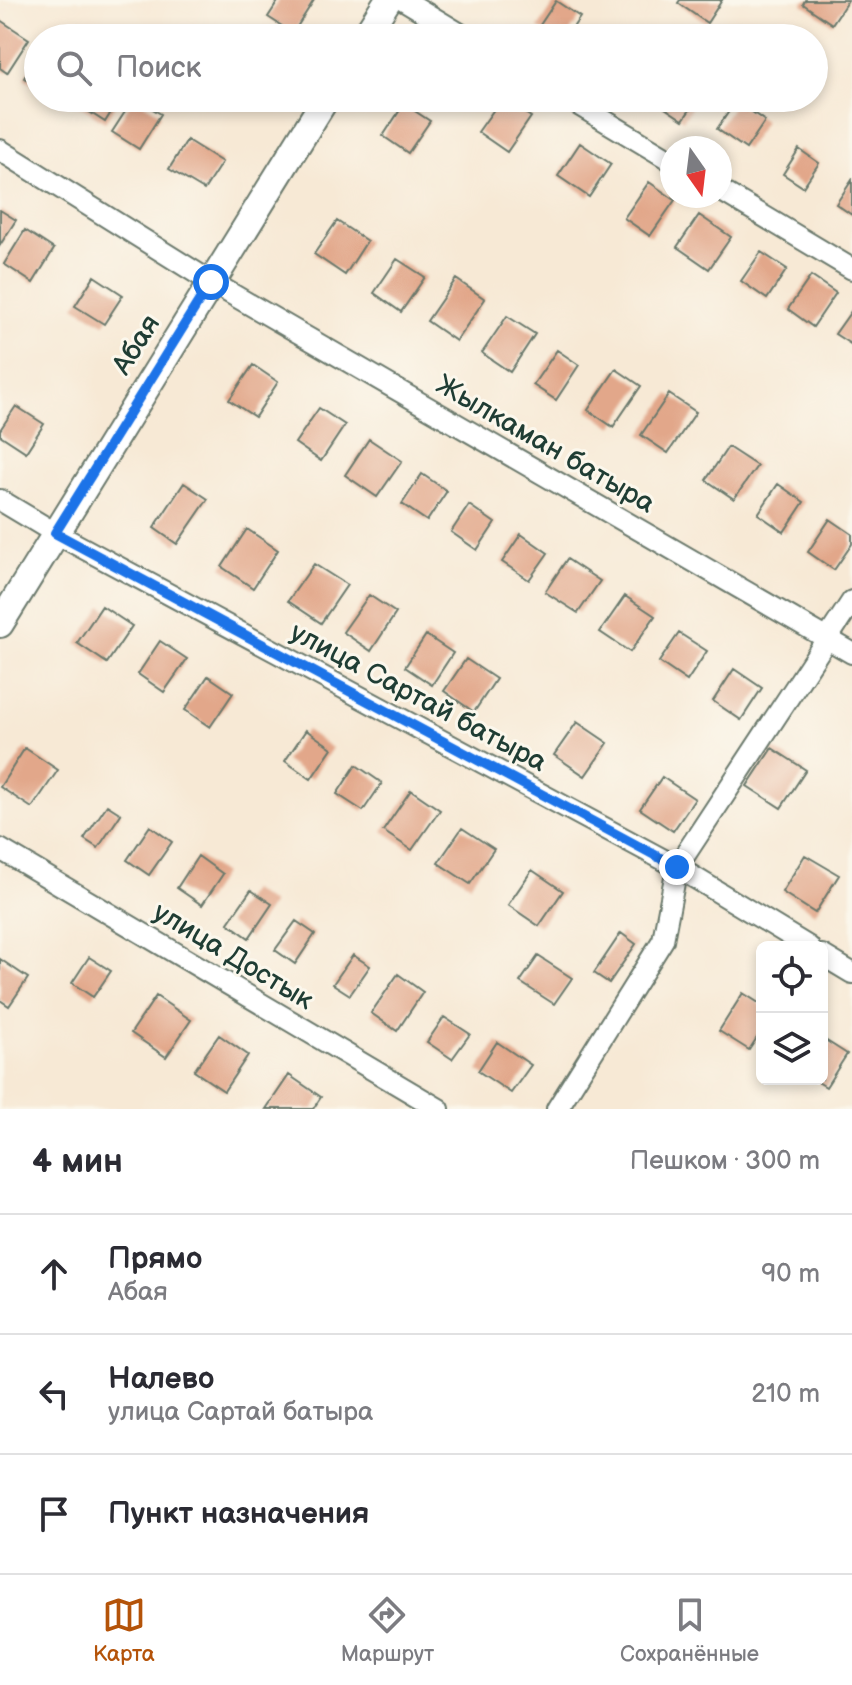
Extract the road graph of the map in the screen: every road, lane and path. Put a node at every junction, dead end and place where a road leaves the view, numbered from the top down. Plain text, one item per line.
1 (388, 0) edge
2 (404, 0) edge
3 (373, 24) edge
4 (444, 24) edge
5 (317, 112) edge
6 (590, 112) edge
7 (0, 150) edge
8 (660, 154) edge
9 (732, 197) edge
10 (852, 269) edge
11 (211, 282) junction
12 (0, 500) edge
13 (55, 533) junction
14 (852, 601) edge
15 (0, 624) edge
16 (828, 639) junction
17 (852, 653) edge
18 (0, 849) edge
19 (677, 867) junction
20 (799, 941) edge
21 (828, 959) edge
22 (852, 973) edge
23 (439, 1109) edge
24 (557, 1109) edge

1 - 3 street
2 - 4 street
5 - 11 street, Абая
6 - 8 street
7 - 11 street, Жылкаман батыра
9 - 10 street
11 - 13 street, Абая
11 - 16 street, Жылкаман батыра
12 - 13 street, улица Сартай батыра
13 - 15 street, Абая
13 - 19 street, улица Сартай батыра
14 - 16 street
16 - 17 street, Жылкаман батыра
16 - 19 street
18 - 23 street, улица Достык
19 - 20 street, улица Сартай батыра
19 - 24 street
21 - 22 street

